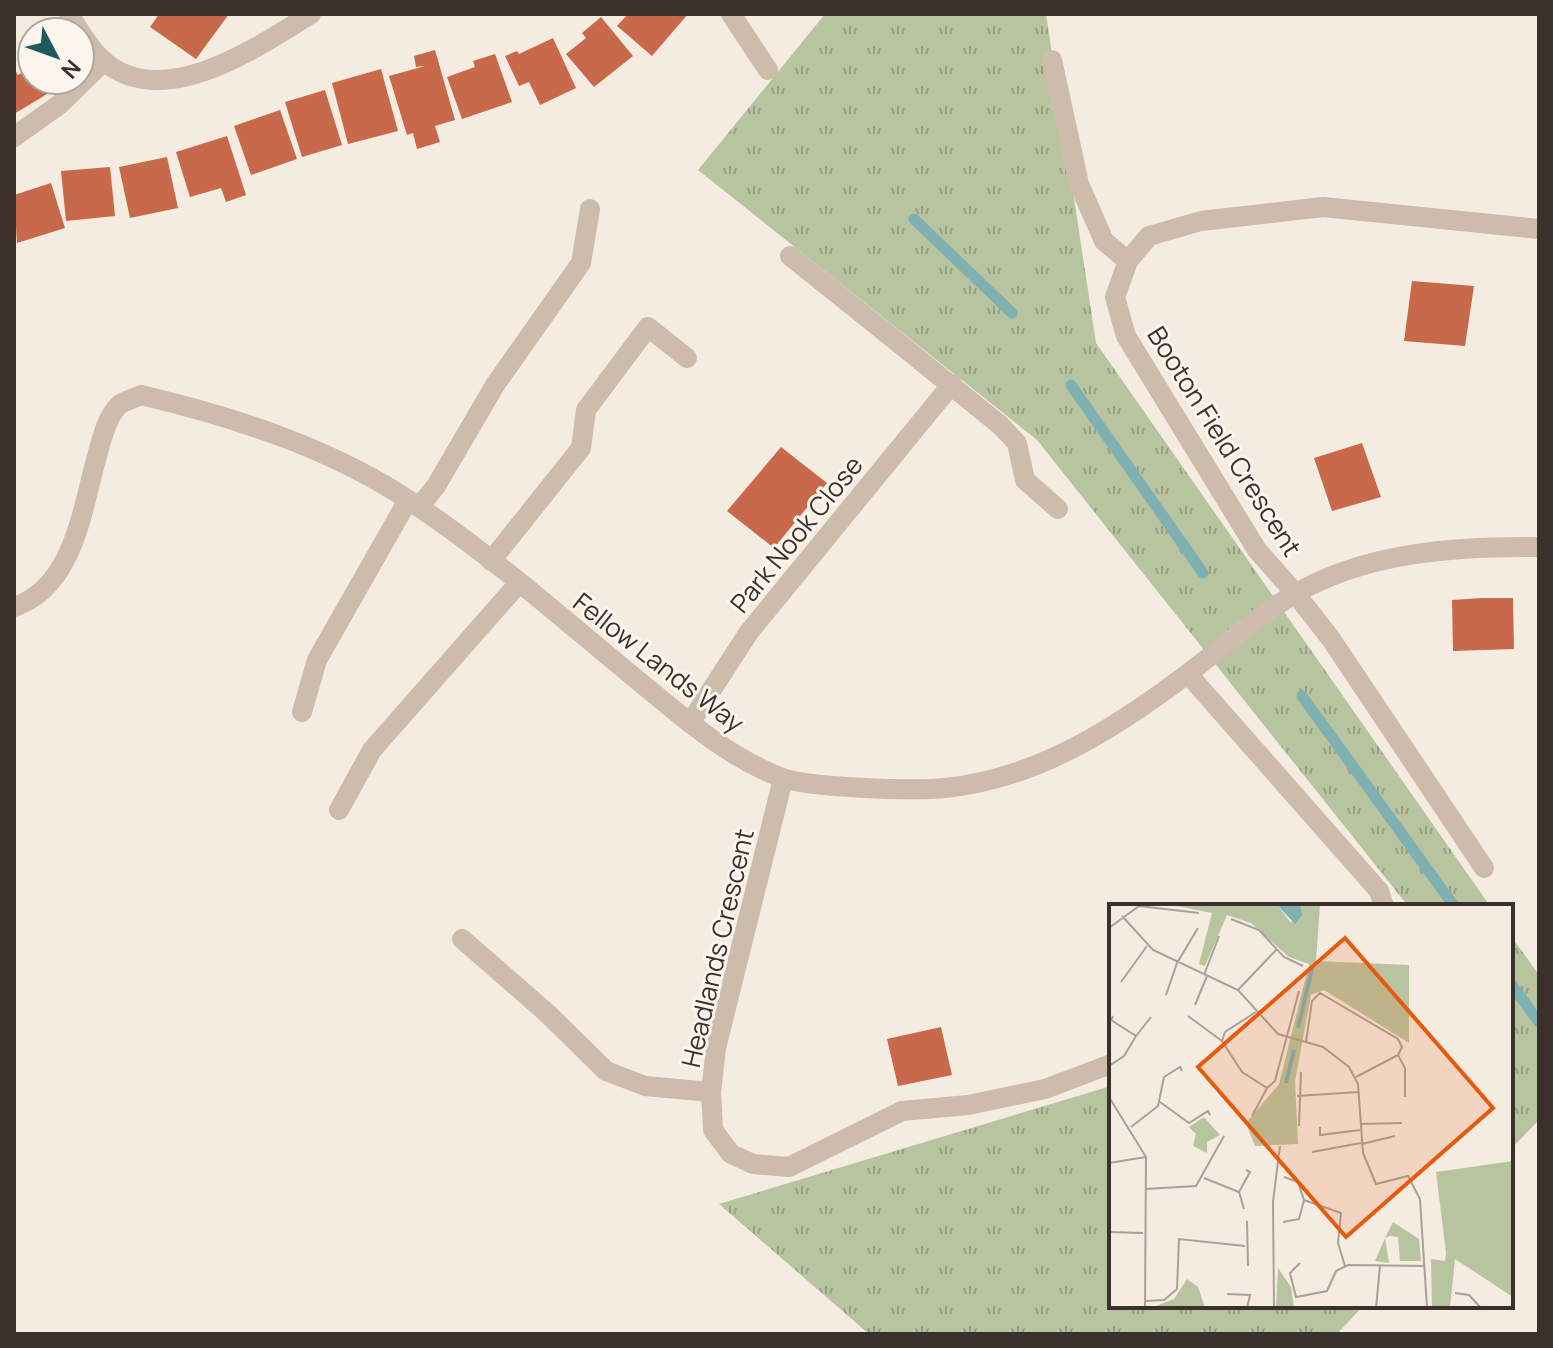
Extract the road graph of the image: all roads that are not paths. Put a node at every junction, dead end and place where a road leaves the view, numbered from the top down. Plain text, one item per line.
1 (69, 14) edge
2 (311, 14) edge
3 (731, 14) edge
4 (1052, 60) dead end
5 (104, 61) junction
6 (768, 70) dead end
7 (14, 137) edge
8 (590, 209) dead end
9 (1539, 229) edge
10 (790, 256) dead end
11 (1128, 261) junction
12 (687, 358) dead end
13 (952, 384) junction
14 (414, 504) junction
15 (1058, 509) dead end
16 (1539, 547) edge
17 (491, 561) junction
18 (519, 583) junction
19 (1295, 593) junction
20 (14, 607) edge
21 (1188, 674) junction
22 (302, 712) dead end
23 (690, 723) junction
24 (783, 779) junction
25 (339, 810) dead end
26 (1484, 868) dead end
27 (1383, 904) edge
28 (462, 939) dead end
29 (1109, 1065) edge
30 (711, 1092) junction

1 - 5 street
2 - 5 street
3 - 6 street
4 - 11 street
5 - 7 street
8 - 14 street
9 - 11 street, Booton Field Crescent
10 - 13 street
11 - 19 street, Booton Field Crescent
12 - 17 street
13 - 15 street
13 - 23 street, Park Nook Close
14 - 17 street, Fellow Lands Way
14 - 20 street, Fellow Lands Way
14 - 22 street
16 - 19 street, Fellow Lands Way
17 - 18 street, Fellow Lands Way
18 - 23 street, Fellow Lands Way
18 - 25 street
19 - 21 street, Fellow Lands Way
19 - 26 street, Booton Field Crescent
21 - 24 street, Fellow Lands Way
21 - 27 street
23 - 24 street, Fellow Lands Way
24 - 30 street, Headlands Crescent
28 - 30 street
29 - 30 street, Headlands Crescent

